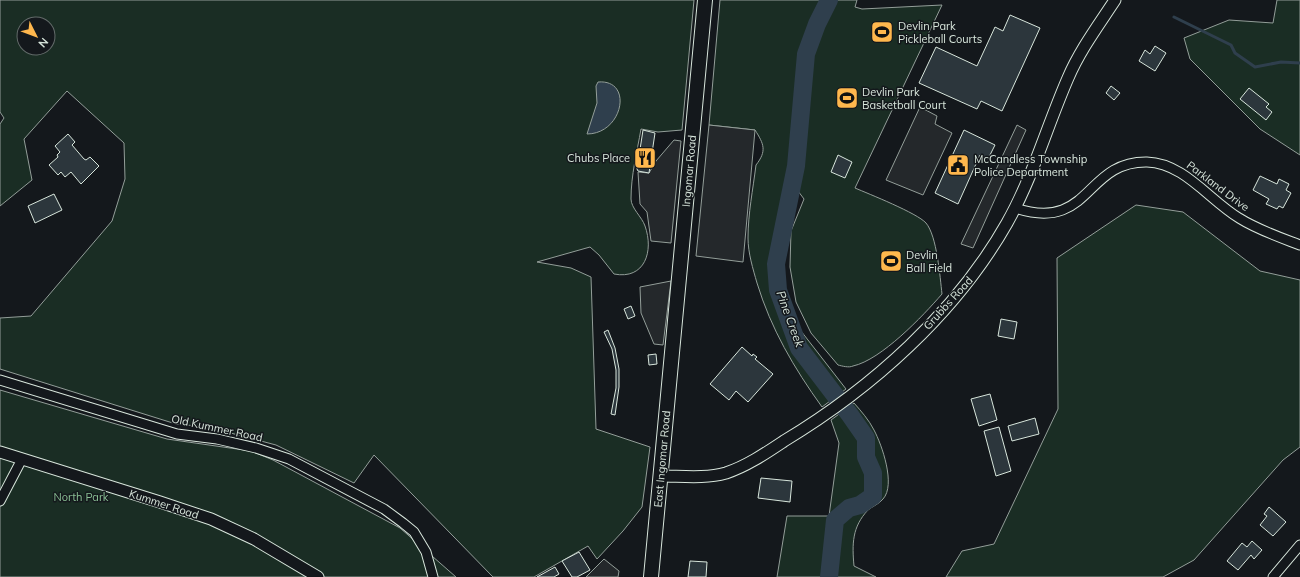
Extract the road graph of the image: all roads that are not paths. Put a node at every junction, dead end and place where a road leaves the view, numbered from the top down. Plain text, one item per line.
1 (705, 0) edge
2 (1115, 0) edge
3 (1015, 208) junction
4 (1300, 245) edge
5 (673, 342) joint
6 (0, 380) edge
7 (0, 452) edge
8 (22, 459) junction
9 (660, 476) junction
10 (0, 501) edge
11 (1300, 545) edge
12 (318, 577) edge
13 (434, 577) edge
14 (651, 577) edge
15 (1273, 577) edge

1 - 5 main road, Ingomar Road
2 - 3 street, Grubbs Road
3 - 4 street, Parkland Drive
3 - 9 street, Grubbs Road
5 - 9 main road, East Ingomar Road
6 - 13 street, Old Kummer Road
7 - 8 street, Kummer Road
8 - 10 street
8 - 12 street, Kummer Road
9 - 14 main road, East Ingomar Road
11 - 15 street

